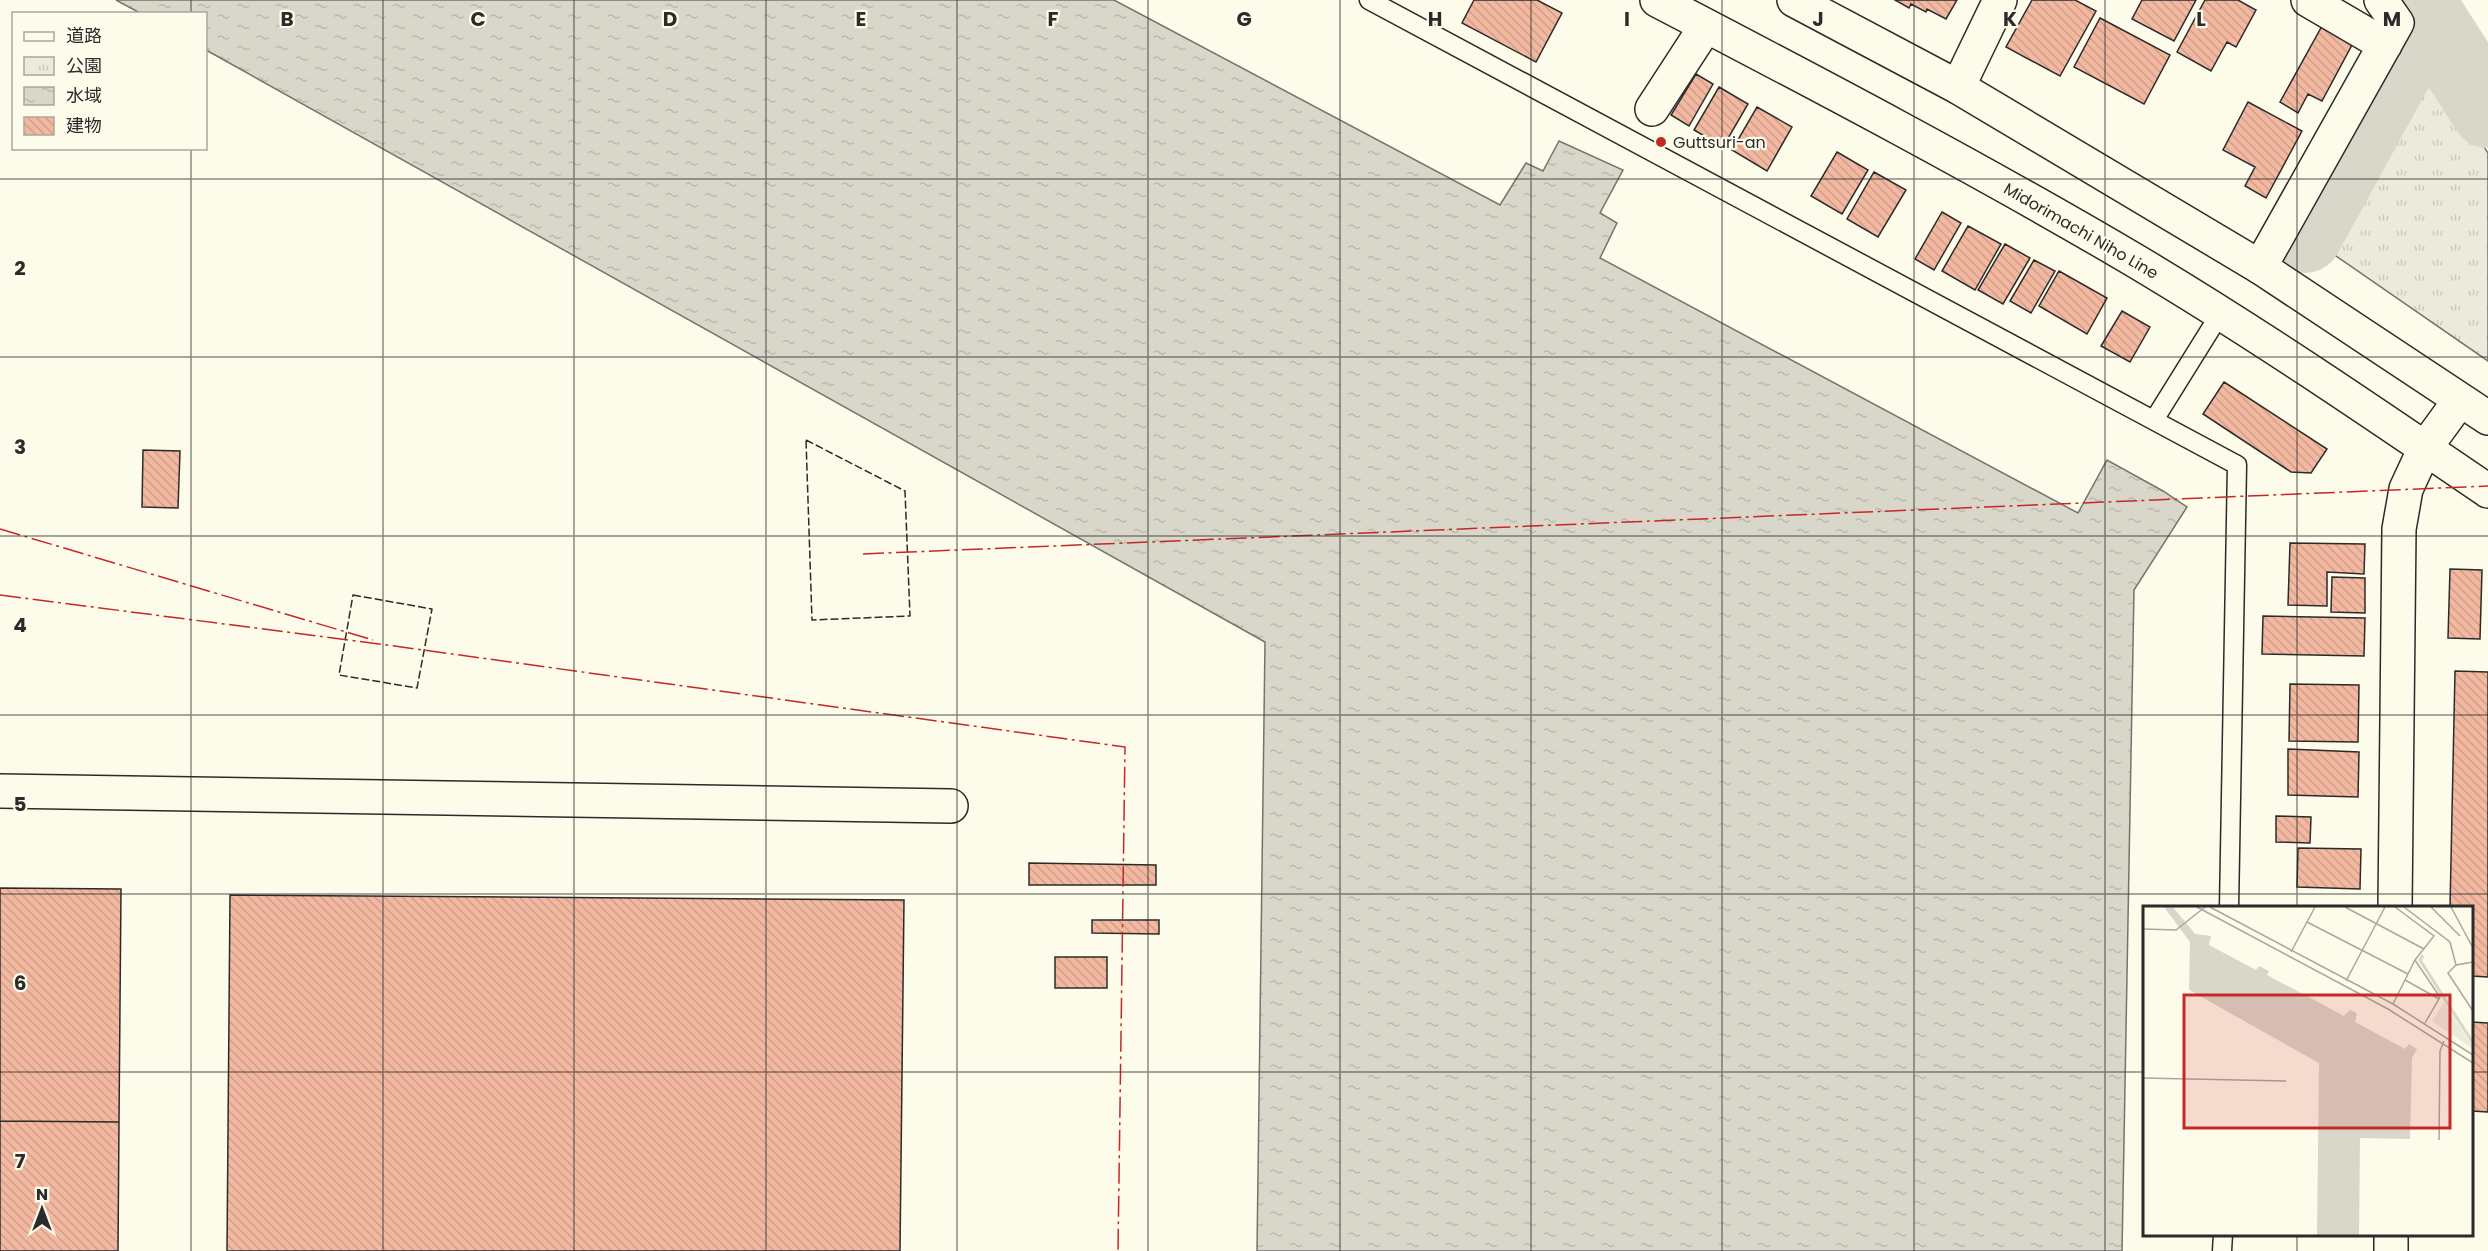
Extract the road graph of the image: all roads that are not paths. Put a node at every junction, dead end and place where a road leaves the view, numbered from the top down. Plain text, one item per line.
1 (1369, 0) edge
2 (1657, 0) edge
3 (1794, 0) edge
4 (2000, 0) edge
5 (2308, 0) edge
6 (2381, 0) edge
7 (1706, 26) junction
8 (2385, 45) junction
9 (1958, 87) junction
10 (1652, 109) dead end
11 (2260, 267) junction
12 (2220, 314) junction
13 (2460, 399) junction
14 (2488, 418) edge
15 (2154, 420) junction
16 (2425, 448) junction
17 (2488, 491) edge
18 (0, 791) edge
19 (951, 806) dead end
20 (2229, 906) edge
21 (2395, 906) edge

1 - 15 lane
2 - 7 street, Midorimachi Niho Line
3 - 9 street
4 - 9 street
5 - 8 street
6 - 8 street
7 - 10 street
7 - 12 street, Midorimachi Niho Line
8 - 11 street
9 - 11 street
11 - 13 street
12 - 15 lane
12 - 16 street, Midorimachi Niho Line
13 - 14 street
13 - 16 street
15 - 20 lane
16 - 17 street, Midorimachi Niho Line
16 - 21 street
18 - 19 street

